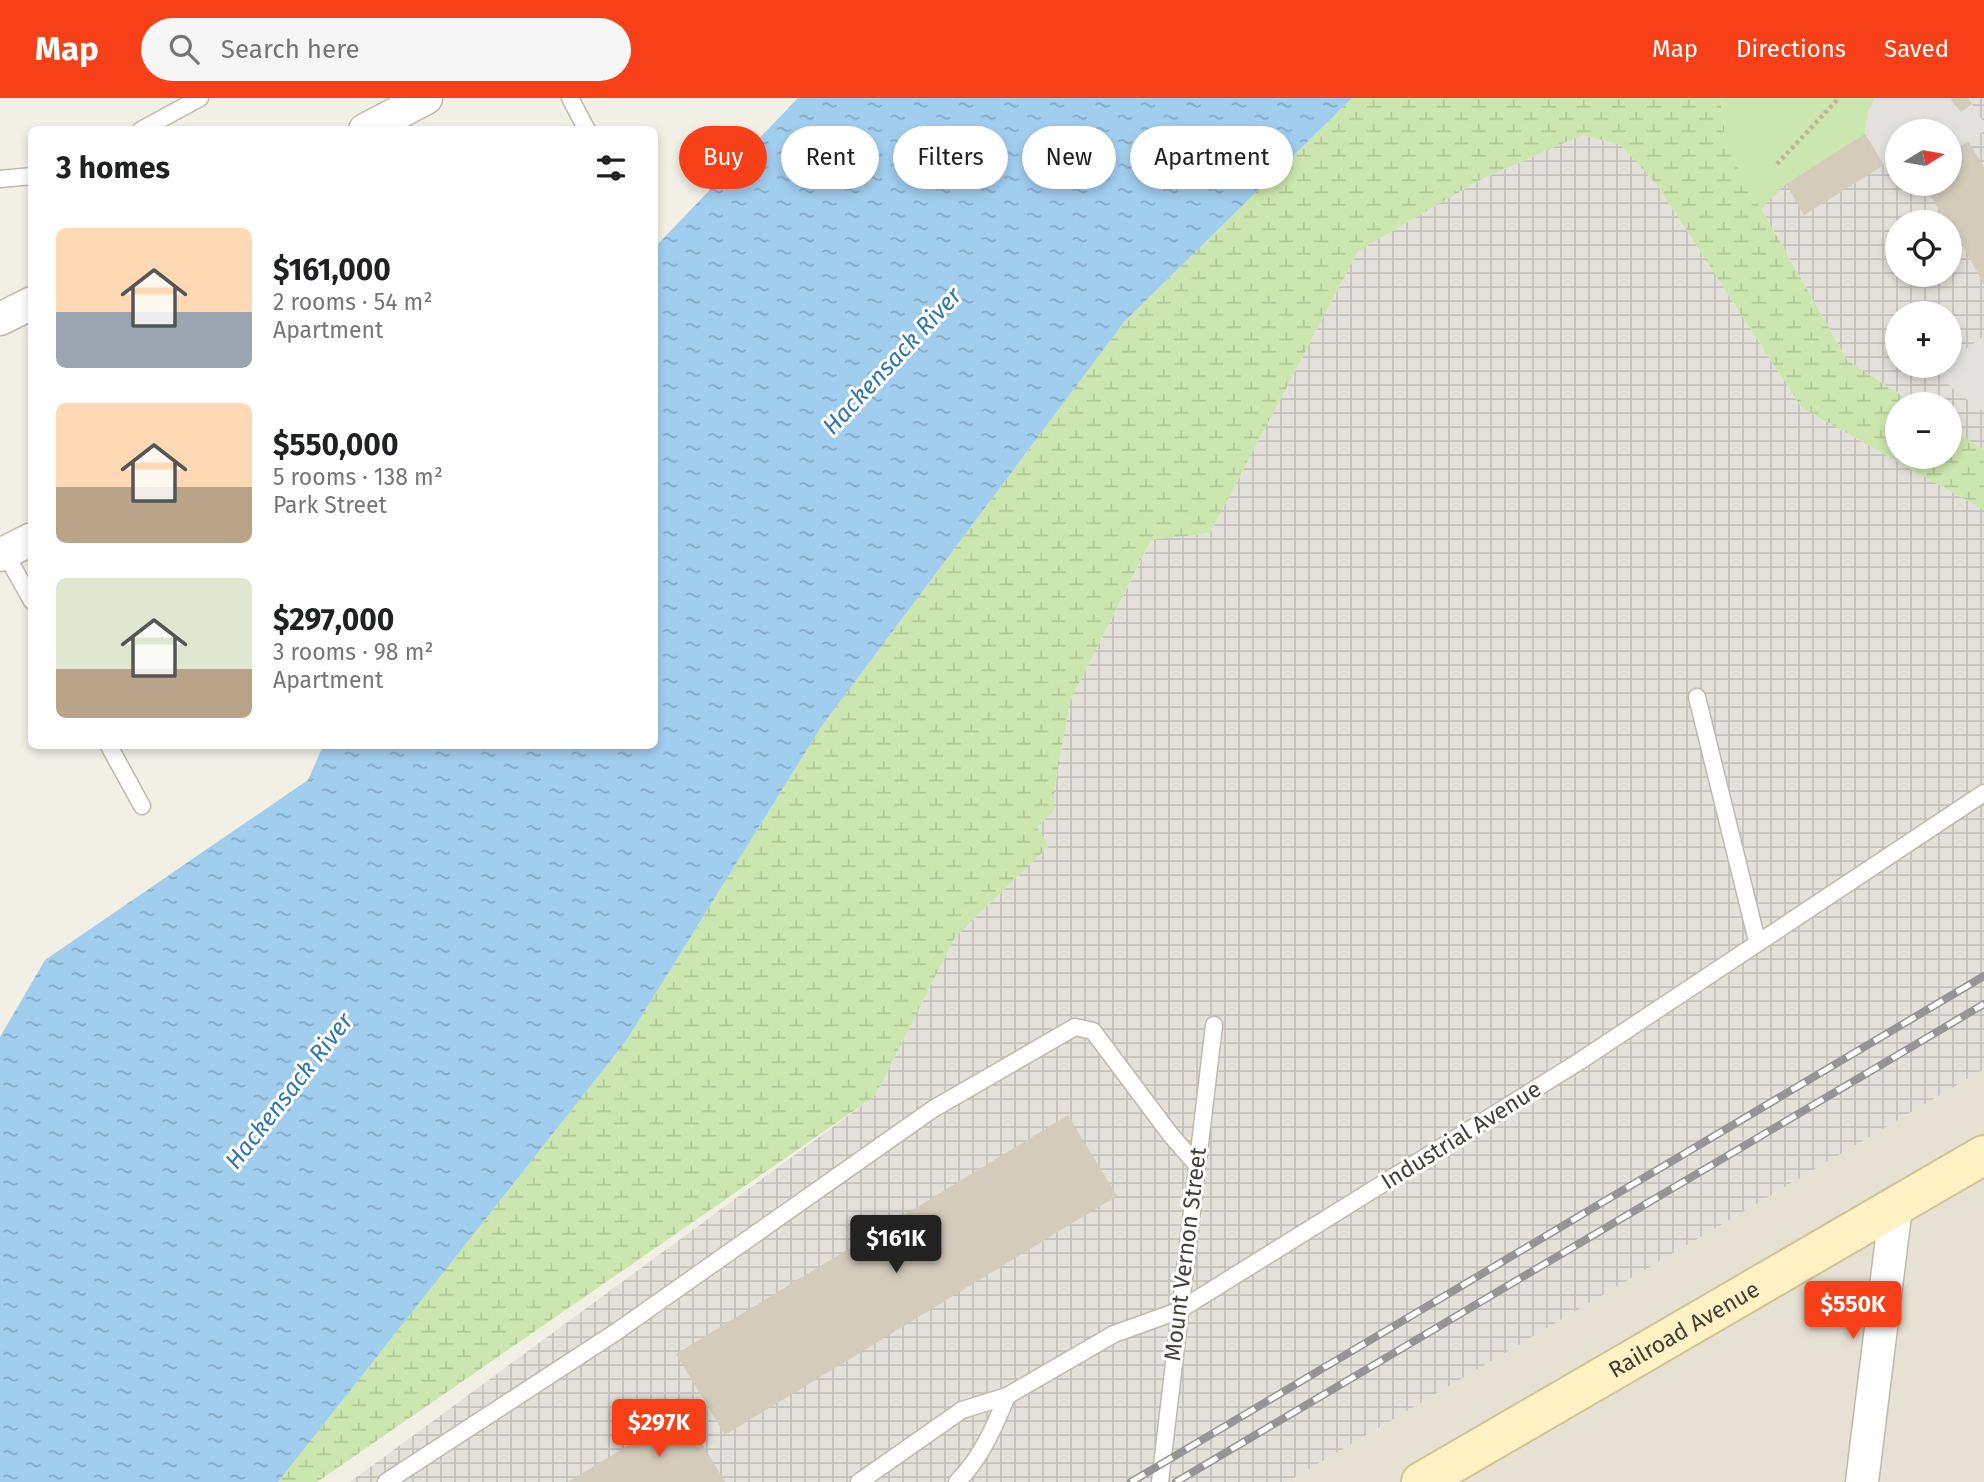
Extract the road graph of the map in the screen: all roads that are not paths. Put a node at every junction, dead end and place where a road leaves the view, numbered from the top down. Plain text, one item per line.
1 (200, 98) edge
2 (426, 98) edge
3 (570, 98) edge
4 (148, 126) edge
5 (373, 126) edge
6 (585, 126) edge
7 (2, 175) edge
8 (28, 176) edge
9 (28, 305) edge
10 (0, 319) edge
11 (12, 549) edge
12 (28, 591) edge
13 (1697, 697) dead end
14 (111, 749) edge
15 (1984, 793) edge
16 (142, 806) dead end
17 (1757, 942) junction
18 (1214, 1026) dead end
19 (1984, 1155) edge
20 (1196, 1164) junction
21 (1896, 1206) junction
22 (1178, 1311) junction
23 (1007, 1396) junction
24 (386, 1482) edge
25 (859, 1482) edge
26 (957, 1482) edge
27 (1160, 1482) edge
28 (1421, 1482) edge
29 (1862, 1482) edge

1 - 4 lane
2 - 5 street
3 - 6 lane
7 - 8 lane
9 - 10 street
11 - 12 lane
13 - 17 lane
14 - 16 lane
15 - 17 lane, Industrial Avenue
17 - 22 lane, Industrial Avenue
18 - 20 lane, Mount Vernon Street
19 - 21 main road, Railroad Avenue
20 - 22 lane, Mount Vernon Street
20 - 24 lane
21 - 28 main road, Railroad Avenue
21 - 29 street
22 - 23 lane, Industrial Avenue
22 - 27 lane, Mount Vernon Street
23 - 25 lane, Industrial Avenue
23 - 26 lane

